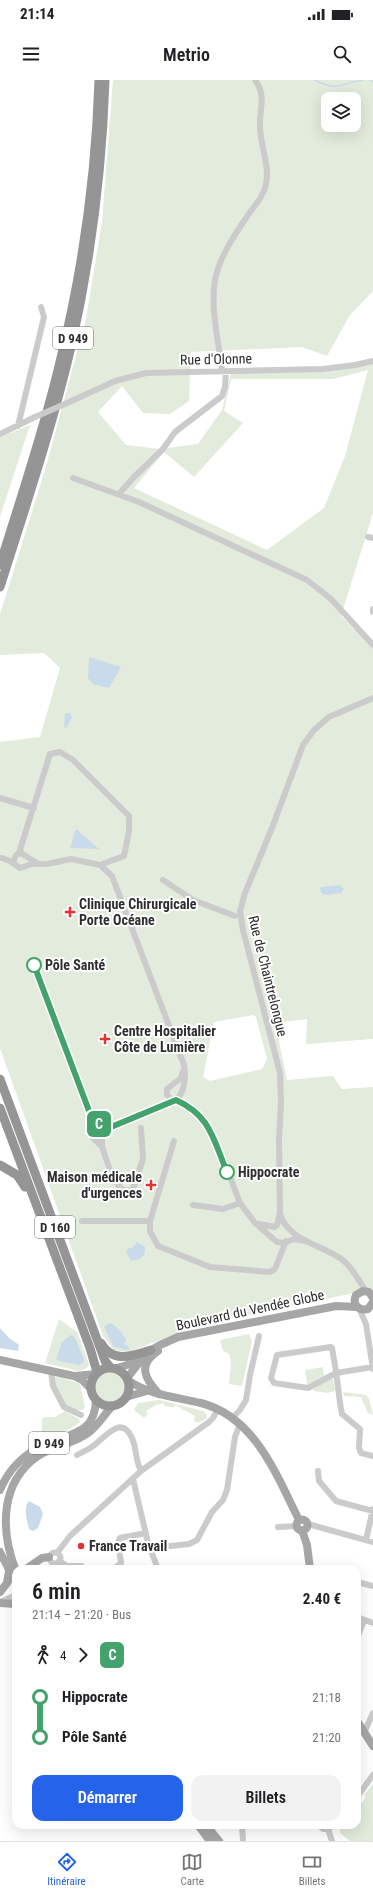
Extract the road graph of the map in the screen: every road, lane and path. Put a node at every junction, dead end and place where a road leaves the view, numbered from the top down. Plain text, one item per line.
1 (99, 80) edge
2 (105, 80) edge
3 (255, 80) edge
4 (41, 307) dead end
5 (373, 361) edge
6 (224, 371) junction
7 (18, 426) junction
8 (0, 434) edge
9 (72, 478) dead end
10 (119, 494) junction
11 (0, 565) edge
12 (0, 587) edge
13 (373, 645) edge
14 (373, 698) edge
15 (0, 798) edge
16 (34, 808) junction
17 (20, 857) junction
18 (1, 858) edge
19 (42, 864) junction
20 (100, 865) junction
21 (26, 866) junction
22 (163, 880) dead end
23 (235, 916) dead end
24 (181, 1058) junction
25 (0, 1079) edge
26 (174, 1085) junction
27 (181, 1092) junction
28 (167, 1095) junction
29 (174, 1100) junction
30 (189, 1106) junction
31 (0, 1108) edge
32 (154, 1110) junction
33 (141, 1128) dead end
34 (174, 1141) dead end
35 (0, 1165) edge
36 (240, 1203) junction
37 (193, 1205) dead end
38 (280, 1213) junction
39 (82, 1221) dead end
40 (150, 1221) junction
41 (255, 1223) junction
42 (276, 1226) junction
43 (288, 1228) junction
44 (275, 1239) junction
45 (48, 1240) junction
46 (287, 1240) junction
47 (305, 1241) junction
48 (281, 1254) junction
49 (354, 1273) junction
50 (371, 1294) edge
51 (356, 1296) junction
52 (372, 1304) edge
53 (336, 1306) junction
54 (358, 1308) junction
55 (366, 1324) junction
56 (96, 1335) junction
57 (259, 1336) dead end
58 (178, 1337) junction
59 (149, 1351) junction
60 (0, 1360) edge
61 (114, 1368) junction
62 (373, 1368) edge
63 (51, 1371) junction
64 (96, 1373) junction
65 (336, 1373) junction
66 (74, 1376) junction
67 (128, 1379) junction
68 (91, 1389) junction
69 (147, 1391) junction
70 (160, 1394) junction
71 (126, 1397) junction
72 (96, 1400) junction
73 (112, 1406) junction
74 (218, 1409) junction
75 (81, 1415) dead end
76 (232, 1418) junction
77 (240, 1424) junction
78 (77, 1455) dead end
79 (373, 1456) edge
80 (141, 1471) junction
81 (318, 1471) dead end
82 (133, 1479) junction
83 (0, 1490) edge
84 (373, 1510) edge
85 (302, 1525) junction
86 (278, 1527) dead end
87 (146, 1533) junction
88 (370, 1541) edge
89 (150, 1548) junction
90 (0, 1552) edge
91 (54, 1558) junction
92 (32, 1565) edge
93 (50, 1565) edge
94 (65, 1565) edge
95 (121, 1565) edge
96 (156, 1565) edge
97 (309, 1565) edge
98 (12, 1567) edge
99 (12, 1569) edge
100 (12, 1572) edge
101 (361, 1583) edge
102 (373, 1586) edge
103 (0, 1592) edge
104 (12, 1597) edge
105 (0, 1602) edge
106 (12, 1604) edge
107 (361, 1619) edge
108 (364, 1620) junction
109 (373, 1623) edge
110 (361, 1628) edge
111 (373, 1713) edge
112 (361, 1731) edge
113 (361, 1733) edge
114 (361, 1734) edge
115 (373, 1746) edge
116 (373, 1754) edge
117 (372, 1778) edge
118 (361, 1792) edge
119 (201, 1829) edge
120 (209, 1829) edge
121 (242, 1829) edge
122 (331, 1829) edge
123 (210, 1841) edge
124 (219, 1841) edge
125 (243, 1841) edge
126 (332, 1841) edge

1 - 11 highway, D 949
2 - 12 highway, D 949
3 - 6 street
4 - 7 street
5 - 6 street, Rue d'Olonne
6 - 7 street, Rue d'Olonne, bridge
6 - 10 street
7 - 8 street, Rue d'Olonne
9 - 10 street
10 - 13 street
14 - 38 street, Rue de Chaintrelongue
15 - 16 street
16 - 17 street
16 - 20 street
17 - 18 street
17 - 19 street
17 - 21 street
17 - 21 street
19 - 20 street
19 - 21 street
20 - 24 street
22 - 23 street
24 - 26 street
24 - 27 street
25 - 56 highway, D 160
26 - 27 street
26 - 28 street
27 - 29 street
27 - 30 street
28 - 29 street
28 - 32 street
29 - 30 street
29 - 32 street
30 - 36 street
31 - 45 highway, D 160
32 - 33 street
34 - 40 street
35 - 45 highway
36 - 37 street
36 - 41 street
38 - 42 street, Rue de Chaintrelongue
38 - 43 street, Rue de Chaintrelongue
39 - 40 street
40 - 48 street
41 - 42 street
41 - 44 street
42 - 43 street
42 - 44 street
43 - 46 street
43 - 47 street
44 - 46 street
44 - 48 street
45 - 64 highway, D 160
46 - 47 street
46 - 48 street
47 - 49 street
49 - 50 street
49 - 51 street
50 - 51 main road, Boulevard du Vendée Globe
51 - 53 main road, Boulevard du Vendée Globe
51 - 54 main road
52 - 54 main road, Boulevard du Vendée Globe
52 - 55 street
53 - 54 main road, Boulevard du Vendée Globe
53 - 58 main road, Boulevard du Vendée Globe
54 - 55 street
55 - 62 street
56 - 59 highway, D 160
56 - 61 highway, D 160
57 - 76 street
58 - 59 main road, Boulevard du Vendée Globe
58 - 70 main road
59 - 61 main road, Boulevard du Vendée Globe
59 - 67 main road, Boulevard du Vendée Globe
60 - 63 main road
61 - 64 highway
61 - 67 highway
62 - 65 street
63 - 66 main road
63 - 75 street
64 - 66 main road
64 - 68 highway
65 - 65 street
65 - 79 street
66 - 68 main road
67 - 69 main road
67 - 71 highway
68 - 72 highway
69 - 70 main road
69 - 71 main road
70 - 74 main road
71 - 73 highway
72 - 73 highway
72 - 83 main road, D 949
73 - 98 main road, D 949
74 - 76 main road
74 - 80 street
76 - 77 main road
77 - 85 main road
77 - 89 street
78 - 80 street
80 - 82 street
81 - 84 street
82 - 87 street
82 - 91 street
84 - 88 street
85 - 86 street
85 - 88 street
85 - 97 main road
87 - 89 street
87 - 95 street
89 - 96 street
90 - 99 main road, D 949
91 - 92 main road
91 - 93 street
91 - 94 street
100 - 103 main road
101 - 102 street
104 - 105 street
105 - 106 main road
107 - 108 street
108 - 109 street
108 - 110 street
111 - 112 street
113 - 115 main road
114 - 116 main road
117 - 118 street
119 - 123 main road
120 - 124 main road
121 - 125 street
122 - 126 street

